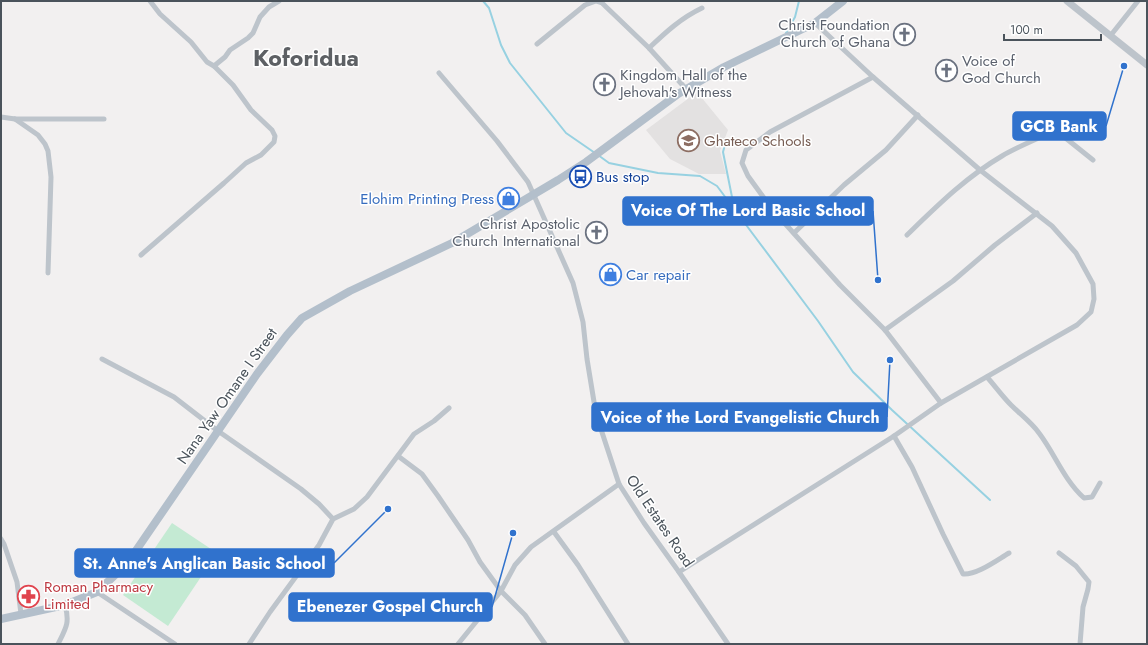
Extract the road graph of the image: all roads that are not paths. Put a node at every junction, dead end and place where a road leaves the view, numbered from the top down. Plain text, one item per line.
1 (150, 1) edge
2 (279, 1) edge
3 (843, 1) edge
4 (1067, 1) edge
5 (1138, 1) edge
6 (702, 8) dead end
7 (815, 24) junction
8 (1111, 35) junction
9 (538, 44) dead end
10 (649, 48) junction
11 (1147, 65) edge
12 (214, 66) junction
13 (439, 73) dead end
14 (873, 77) junction
15 (687, 90) junction
16 (918, 115) junction
17 (1, 117) edge
18 (16, 118) junction
19 (104, 119) dead end
20 (1094, 160) dead end
21 (980, 170) junction
22 (534, 194) junction
23 (1037, 213) junction
24 (794, 233) junction
25 (907, 235) dead end
26 (141, 255) dead end
27 (48, 273) dead end
28 (885, 330) junction
29 (102, 359) dead end
30 (987, 377) junction
31 (942, 403) junction
32 (449, 408) dead end
33 (218, 431) junction
34 (894, 436) junction
35 (398, 456) junction
36 (1100, 483) dead end
37 (618, 484) junction
38 (333, 519) junction
39 (554, 532) junction
40 (1, 539) edge
41 (1059, 552) dead end
42 (1009, 553) dead end
43 (679, 572) junction
44 (501, 591) junction
45 (97, 592) junction
46 (65, 605) junction
47 (21, 614) junction
48 (1, 619) edge
49 (58, 644) edge
50 (175, 644) edge
51 (249, 644) edge
52 (458, 644) edge
53 (545, 644) edge
54 (628, 644) edge
55 (728, 644) edge
56 (1080, 644) edge

1 - 12 street
2 - 12 street
3 - 7 main road
4 - 8 street
5 - 8 street
6 - 10 street
7 - 14 street
7 - 15 main road
8 - 11 street
9 - 10 street
10 - 15 street
12 - 26 street
13 - 22 street, Old Estates Road
14 - 16 street
14 - 24 street
15 - 22 main road, Nana Yaw Omane I Street
16 - 21 street
16 - 24 street
17 - 18 street
18 - 19 street
18 - 27 street
20 - 21 street
21 - 23 street
21 - 25 street
22 - 33 main road, Nana Yaw Omane I Street
22 - 37 street, Old Estates Road
23 - 28 street
23 - 30 street
24 - 28 street
28 - 31 street
29 - 33 street
30 - 31 street
30 - 36 street
31 - 34 street
32 - 35 street
33 - 38 street
33 - 45 main road, Nana Yaw Omane I Street
34 - 42 street
34 - 43 street
35 - 38 street
35 - 44 street
37 - 39 street
37 - 43 street, Old Estates Road
38 - 51 street
39 - 44 street
39 - 54 street
40 - 47 street
41 - 56 street
43 - 55 street, Old Estates Road
44 - 52 street
44 - 53 street
45 - 46 main road, Nana Yaw Omane I Street
45 - 50 street
46 - 47 main road, Nana Yaw Omane I Street
46 - 49 street
47 - 48 main road, Nana Yaw Omane I Street

